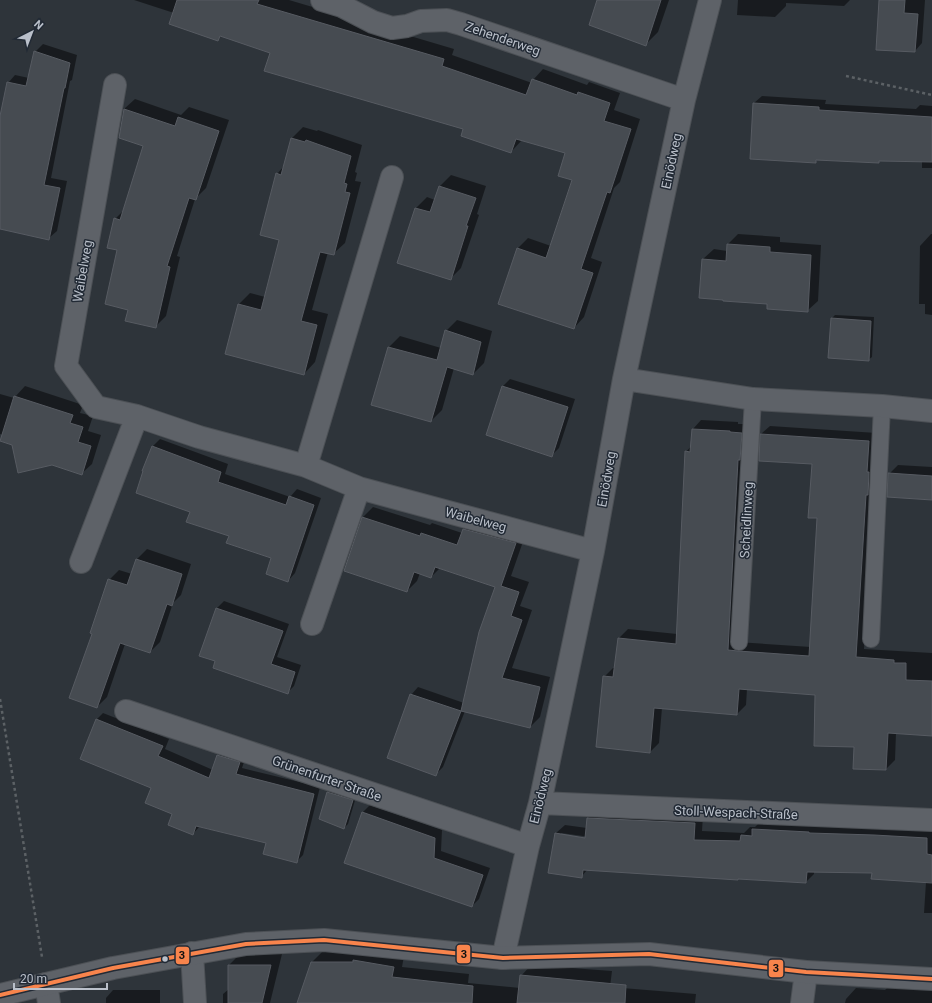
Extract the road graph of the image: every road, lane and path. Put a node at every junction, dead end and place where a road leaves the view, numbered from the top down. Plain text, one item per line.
1 (322, 0) edge
2 (710, 0) edge
3 (846, 76) dead end
4 (115, 86) dead end
5 (932, 95) edge
6 (684, 100) junction
7 (392, 177) dead end
8 (624, 379) junction
9 (753, 399) junction
10 (882, 406) junction
11 (932, 411) edge
12 (137, 416) junction
13 (306, 466) junction
14 (359, 488) junction
15 (593, 551) junction
16 (81, 562) dead end
17 (312, 624) dead end
18 (871, 639) dead end
19 (739, 642) dead end
20 (0, 699) edge
21 (126, 711) dead end
22 (540, 803) junction
23 (932, 820) edge
24 (528, 846) junction
25 (192, 953) junction
26 (503, 958) junction
27 (806, 972) junction
28 (932, 979) edge
29 (48, 994) edge
30 (0, 995) edge
31 (195, 1003) edge
32 (802, 1003) edge

1 - 6 street, Zehenderweg
2 - 6 street, Einödweg
3 - 5 path
4 - 12 street, Waibelweg
6 - 8 street, Einödweg
7 - 13 street
8 - 9 street
8 - 15 street, Einödweg
9 - 10 street
9 - 19 lane, Scheidlinweg
10 - 11 street
10 - 18 lane
12 - 13 street, Waibelweg
12 - 16 street
13 - 14 street, Waibelweg
14 - 15 street, Waibelweg
14 - 17 street
15 - 22 street, Einödweg
20 - 29 path
21 - 24 street, Grünenfurter Straße
22 - 23 street, Stoll-Wespach-Straße
22 - 24 street, Einödweg
24 - 26 street, Einödweg
25 - 26 street
25 - 29 street
25 - 31 street
26 - 27 street
27 - 28 street
27 - 32 street
29 - 30 street

